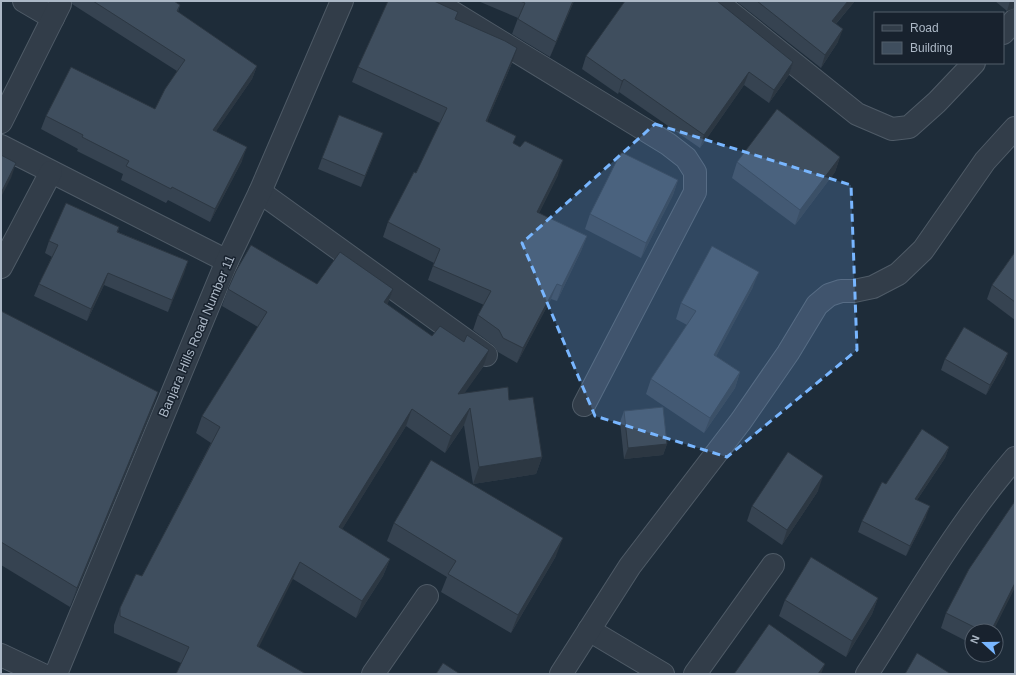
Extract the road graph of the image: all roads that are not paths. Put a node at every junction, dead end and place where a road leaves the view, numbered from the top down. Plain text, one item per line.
1 (24, 1) edge
2 (342, 1) edge
3 (434, 1) edge
4 (716, 1) edge
5 (1015, 20) edge
6 (1004, 31) edge
7 (973, 64) edge
8 (1, 122) edge
9 (1015, 128) edge
10 (1, 146) edge
11 (51, 172) junction
12 (260, 192) junction
13 (227, 261) junction
14 (1, 267) edge
15 (486, 355) edge
16 (584, 405) dead end
17 (1015, 458) edge
18 (773, 565) dead end
19 (427, 596) dead end
20 (589, 630) junction
21 (1, 655) edge
22 (40, 674) edge
23 (56, 674) edge
24 (373, 674) edge
25 (561, 674) edge
26 (663, 674) edge
27 (695, 674) edge
28 (867, 674) edge

1 - 8 street
2 - 12 street, Banjara Hills Road Number 11
3 - 16 street
4 - 7 street
5 - 6 street
9 - 20 street
10 - 11 street
11 - 13 street
11 - 14 street
12 - 13 street, Banjara Hills Road Number 11
12 - 15 street
13 - 23 street, Banjara Hills Road Number 11
17 - 28 street
18 - 27 street
19 - 24 street
20 - 25 street
20 - 26 street
21 - 22 street

